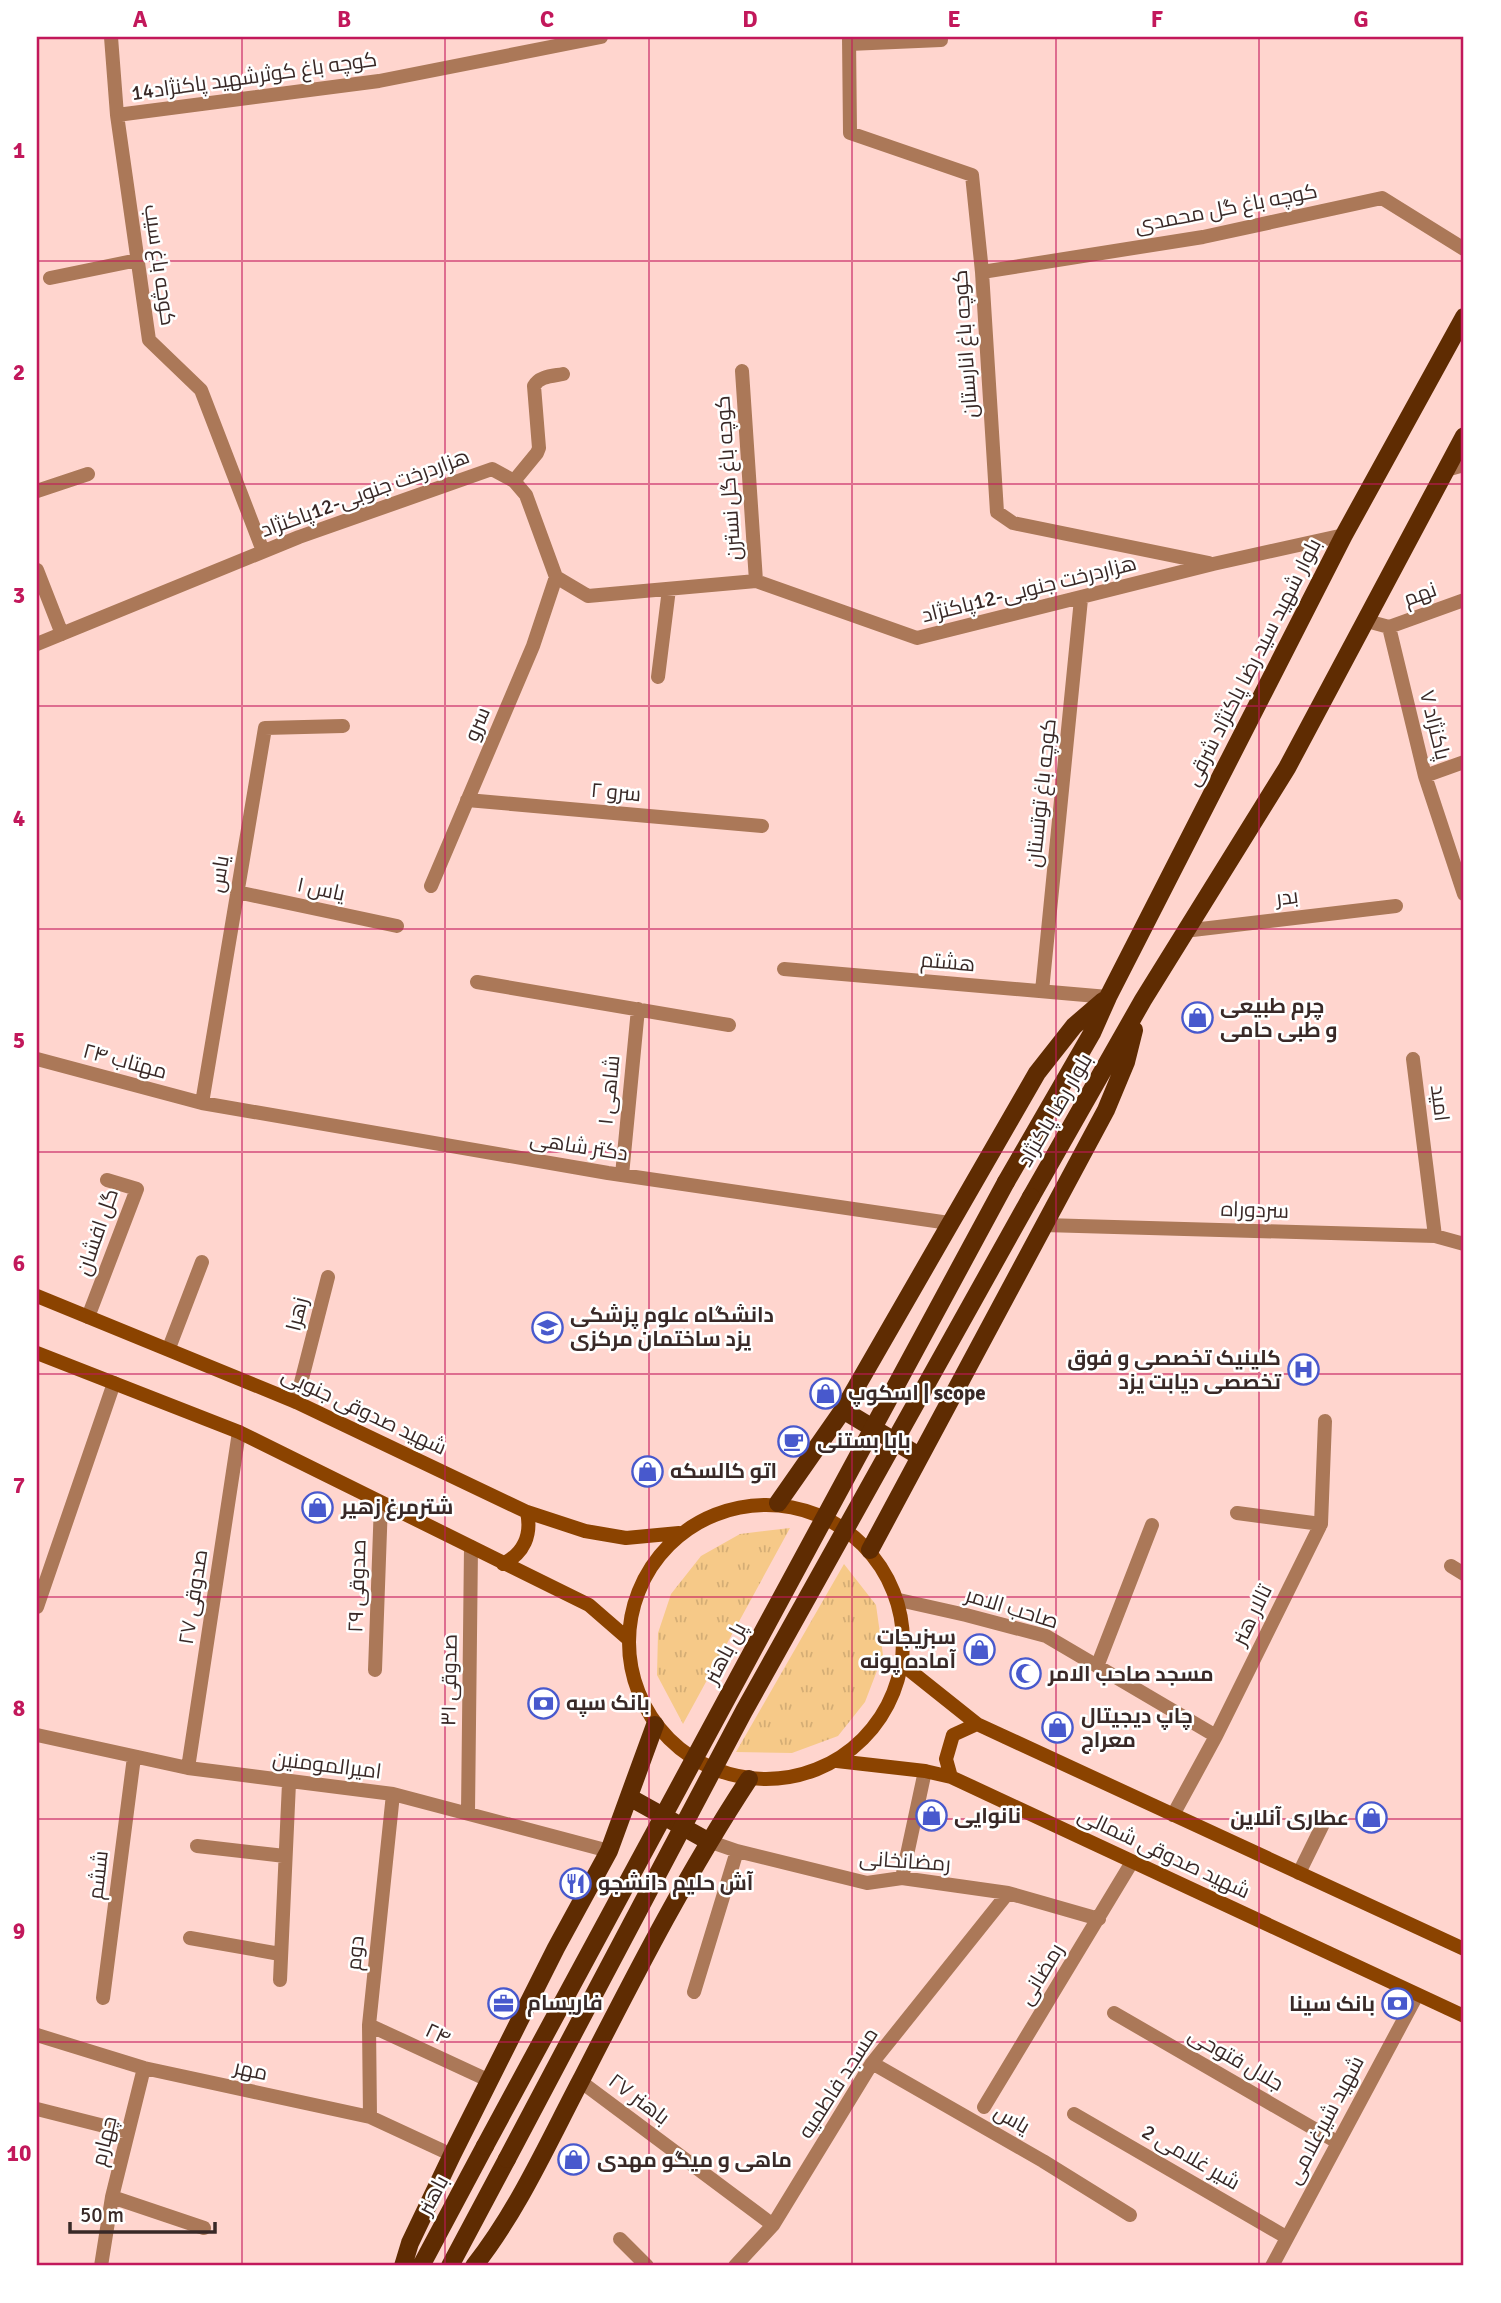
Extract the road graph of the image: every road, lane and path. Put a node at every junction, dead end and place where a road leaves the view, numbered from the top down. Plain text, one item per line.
1 (111, 37) edge
2 (601, 37) edge
3 (849, 40) edge
4 (941, 40) dead end
5 (117, 115) junction
6 (1464, 249) edge
7 (138, 260) junction
8 (982, 272) junction
9 (50, 278) dead end
10 (1464, 317) edge
11 (742, 371) dead end
12 (563, 374) dead end
13 (1464, 436) edge
14 (1464, 465) edge
15 (1446, 470) junction
16 (88, 474) dead end
17 (514, 481) junction
18 (37, 491) edge
19 (1344, 535) junction
20 (263, 551) junction
21 (1213, 564) junction
22 (37, 570) edge
23 (556, 578) junction
24 (755, 581) junction
25 (669, 589) junction
26 (1081, 599) junction
27 (1464, 600) edge
28 (1367, 621) junction
29 (1390, 627) junction
30 (62, 634) junction
31 (37, 644) edge
32 (658, 677) dead end
33 (343, 726) dead end
34 (1464, 762) edge
35 (1425, 776) junction
36 (467, 800) junction
37 (762, 826) dead end
38 (431, 886) dead end
39 (237, 892) junction
40 (1464, 894) edge
41 (1396, 906) dead end
42 (397, 926) dead end
43 (1184, 931) junction
44 (784, 969) dead end
45 (477, 982) dead end
46 (1042, 991) junction
47 (1108, 997) junction
48 (1143, 1000) junction
49 (638, 1009) junction
50 (729, 1025) dead end
51 (1092, 1033) joint
52 (37, 1059) edge
53 (1413, 1059) dead end
54 (202, 1103) junction
55 (622, 1175) junction
56 (107, 1180) dead end
57 (1006, 1182) joint
58 (949, 1223) junction
59 (1044, 1225) junction
60 (1436, 1236) junction
61 (1464, 1244) edge
62 (202, 1262) dead end
63 (328, 1278) dead end
64 (37, 1296) edge
65 (88, 1317) junction
66 (169, 1348) junction
67 (37, 1353) edge
68 (114, 1383) junction
69 (296, 1402) junction
70 (843, 1410) junction
71 (1325, 1421) dead end
72 (239, 1432) junction
73 (919, 1457) junction
74 (381, 1503) junction
75 (778, 1503) junction
76 (527, 1512) junction
77 (1237, 1513) dead end
78 (1321, 1524) junction
79 (1152, 1525) dead end
80 (679, 1533) junction
81 (471, 1547) junction
82 (870, 1550) junction
83 (503, 1564) junction
84 (1451, 1566) dead end
85 (1464, 1574) edge
86 (898, 1600) junction
87 (37, 1607) edge
88 (627, 1638) junction
89 (1098, 1664) junction
90 (903, 1665) junction
91 (375, 1671) dead end
92 (977, 1724) junction
93 (655, 1725) junction
94 (37, 1735) edge
95 (1216, 1735) junction
96 (134, 1756) junction
97 (837, 1761) junction
98 (188, 1768) junction
99 (925, 1771) junction
100 (951, 1777) junction
101 (749, 1779) junction
102 (289, 1783) junction
103 (393, 1794) junction
104 (629, 1797) junction
105 (468, 1812) junction
106 (1173, 1815) junction
107 (1325, 1818) dead end
108 (708, 1841) junction
109 (197, 1846) dead end
110 (609, 1851) junction
111 (737, 1851) junction
112 (285, 1856) junction
113 (1132, 1862) junction
114 (1299, 1873) junction
115 (902, 1878) junction
116 (1008, 1893) junction
117 (1099, 1919) junction
118 (190, 1938) dead end
119 (1464, 1949) edge
120 (280, 1954) junction
121 (280, 1980) dead end
122 (694, 1992) dead end
123 (1417, 1995) junction
124 (103, 1998) dead end
125 (1114, 2013) dead end
126 (1464, 2016) edge
127 (369, 2025) junction
128 (37, 2035) edge
129 (872, 2063) junction
130 (144, 2068) junction
131 (489, 2081) junction
132 (580, 2081) junction
133 (984, 2107) dead end
134 (37, 2109) edge
135 (1074, 2114) dead end
136 (370, 2117) junction
137 (128, 2132) junction
138 (1337, 2142) junction
139 (485, 2146) joint
140 (452, 2155) junction
141 (112, 2197) junction
142 (1130, 2215) dead end
143 (773, 2225) junction
144 (204, 2228) dead end
145 (1286, 2238) junction
146 (620, 2239) dead end
147 (101, 2266) edge
148 (403, 2266) edge
149 (421, 2266) edge
150 (450, 2266) edge
151 (474, 2266) edge
152 (647, 2266) edge
153 (735, 2266) edge
154 (1272, 2266) edge

1 - 5 street, کوچه باغ سیب
2 - 5 street, کوچه باغ کوثرشهید پاکنژاد14
3 - 4 street
3 - 8 street, کوچه باغ انارستان
5 - 7 street, کوچه باغ سیب
6 - 8 street, کوچه باغ گل محمدی
7 - 9 street
7 - 20 street, کوچه باغ سیب
8 - 21 street, کوچه باغ انارستان
10 - 19 main road, بلوار شهید سید رضا پاکنژاد شرقی
11 - 24 street, کوچه باغ گل نسترن
12 - 17 street
13 - 15 main road
14 - 15 street
15 - 28 main road
16 - 18 street
17 - 20 street, هزاردرخت جنوبی-12پاکنژاد
17 - 23 street
19 - 21 street, هزاردرخت جنوبی-12پاکنژاد
19 - 47 main road, بلوار شهید سید رضا پاکنژاد شرقی
20 - 30 street, هزاردرخت جنوبی-12پاکنژاد
21 - 26 street, هزاردرخت جنوبی-12پاکنژاد
22 - 30 street
23 - 25 street, هزاردرخت جنوبی-12پاکنژاد
23 - 36 street, سرو
24 - 25 street, هزاردرخت جنوبی-12پاکنژاد
24 - 26 street, هزاردرخت جنوبی-12پاکنژاد
25 - 32 street
26 - 46 street, کوچه باغ توتستان
27 - 29 street, نهم
28 - 29 street
28 - 43 main road
29 - 35 street, پاکنژاد ۷
30 - 31 street, هزاردرخت جنوبی-12پاکنژاد
33 - 39 street, یاس
34 - 35 street
35 - 40 street, پاکنژاد ۷
36 - 37 street, سرو ۲
36 - 38 street, سرو
39 - 42 street, یاس ۱
39 - 54 street, یاس
41 - 43 street, بدر
43 - 48 main road
44 - 46 street, هشتم
45 - 49 street
46 - 47 street, هشتم
47 - 51 main road, بلوار شهید سید رضا پاکنژاد شرقی
47 - 58 main road
48 - 59 main road
48 - 150 main road, بلوار رضا پاکنژاد, bridge
49 - 50 street
49 - 55 street, شاهی ۱
51 - 57 main road, بلوار رضا پاکنژاد
52 - 54 street, مهتاب ۲۴
53 - 60 street, امید
54 - 55 street, دکتر شاهی
55 - 58 street, دکتر شاهی
56 - 65 street, گل افشان
57 - 139 main road, پل باهنر, bridge
58 - 70 main road
59 - 60 street, سردوراه
59 - 73 main road
60 - 61 street, سردوراه
62 - 66 street
63 - 69 street, زهرا
64 - 65 main road, شهید صدوقی جنوبی
65 - 66 main road, شهید صدوقی جنوبی
66 - 69 main road, شهید صدوقی جنوبی
67 - 68 main road
68 - 72 main road
68 - 87 street
69 - 76 main road, شهید صدوقی جنوبی
70 - 73 main road
70 - 75 main road
71 - 78 street, تالار هنر
72 - 74 main road
72 - 98 street, صدوقی ۲۷
73 - 82 main road
74 - 81 main road
74 - 91 street, صدوقی ۲۹
75 - 80 main road
75 - 82 main road
76 - 80 main road, شهید صدوقی جنوبی
76 - 83 main road
77 - 78 street
78 - 95 street, تالار هنر
79 - 89 street
80 - 88 main road
81 - 83 main road
81 - 105 street, صدوقی ۳۱
82 - 86 main road
83 - 88 main road
84 - 85 street
86 - 89 street, صاحب الامر
86 - 90 main road
88 - 93 main road
89 - 95 street, صاحب الامر
90 - 92 main road, شهید صدوقی شمالی
90 - 97 main road
92 - 100 main road
92 - 106 main road, شهید صدوقی شمالی
93 - 101 main road
93 - 104 main road
94 - 96 street, امیرالمومنین
95 - 106 street, تالار هنر
96 - 98 street, امیرالمومنین
96 - 124 street, ششم
97 - 99 main road, شهید صدوقی شمالی
97 - 101 main road
98 - 102 street, امیرالمومنین
99 - 100 main road, شهید صدوقی شمالی
99 - 115 street
100 - 113 main road, شهید صدوقی شمالی
101 - 108 main road
102 - 103 street, امیرالمومنین
102 - 112 street
103 - 105 street, امیرالمومنین
103 - 127 street, دوم
104 - 108 main road
104 - 110 main road
105 - 110 street, امیرالمومنین
106 - 114 main road, شهید صدوقی شمالی
107 - 114 street
108 - 111 street, رمضانخانی
108 - 132 main road
109 - 112 street
110 - 131 main road
111 - 115 street, رمضانخانی
111 - 122 street
112 - 120 street
113 - 117 street, رمضانی
113 - 123 main road, شهید صدوقی شمالی
114 - 119 main road, شهید صدوقی شمالی
115 - 116 street, رمضانخانی
116 - 117 street, رمضانخانی
116 - 129 street, مسجد فاطمیه
117 - 133 street, رمضانی
118 - 120 street
120 - 121 street
123 - 126 main road, شهید صدوقی شمالی
123 - 138 street, شهید شیرغلامی
125 - 138 street, جلال فتوحی
127 - 131 street, ۲۴
127 - 136 street, دوم
128 - 130 street, مهر
129 - 142 street, یاس
129 - 143 street, مسجد فاطمیه
130 - 136 street, مهر
130 - 137 street, چهارم
131 - 140 main road
132 - 143 street, باهنر ۲۷
132 - 151 main road
134 - 137 street
135 - 145 street, شیر غلامی 2
136 - 140 street, مهر
137 - 141 street, چهارم
138 - 145 street, شهید شیرغلامی
139 - 149 main road, باهنر
140 - 148 main road
141 - 144 street
141 - 147 street, چهارم
143 - 153 street, مسجد فاطمیه
145 - 154 street, شهید شیرغلامی
146 - 152 street

